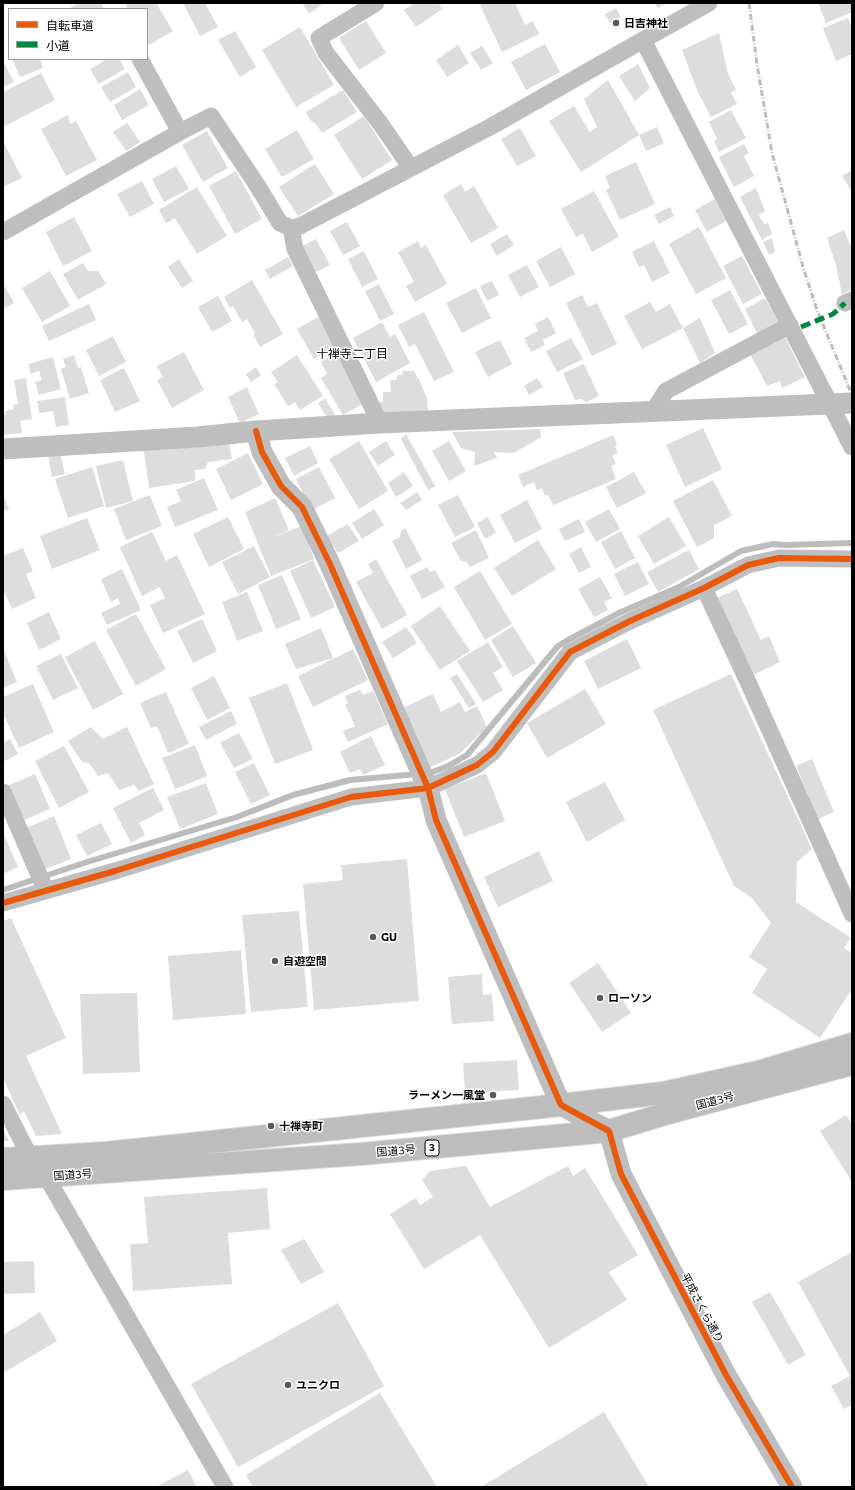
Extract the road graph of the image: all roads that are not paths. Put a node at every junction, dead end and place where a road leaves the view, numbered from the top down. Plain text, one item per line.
1 (376, 3) edge
2 (709, 3) edge
3 (643, 40) junction
4 (141, 60) edge
5 (180, 132) junction
6 (411, 168) junction
7 (291, 228) junction
8 (3, 232) edge
9 (790, 324) junction
10 (852, 403) edge
11 (830, 404) junction
12 (653, 411) junction
13 (380, 423) junction
14 (256, 431) junction
15 (852, 447) edge
16 (3, 449) edge
17 (852, 559) edge
18 (704, 588) junction
19 (428, 788) junction
20 (3, 792) edge
21 (46, 891) junction
22 (3, 903) edge
23 (852, 914) edge
24 (852, 1044) edge
25 (852, 1064) edge
26 (3, 1104) edge
27 (561, 1106) junction
28 (609, 1131) junction
29 (30, 1157) junction
30 (3, 1159) edge
31 (46, 1176) junction
32 (3, 1179) edge
33 (225, 1487) edge
34 (792, 1487) edge

1 - 6 street
2 - 3 street
3 - 6 street
3 - 9 street
4 - 5 street
5 - 7 street
5 - 8 street
6 - 7 street
7 - 13 street
9 - 11 street
9 - 12 street
10 - 11 street
11 - 12 street
11 - 15 street
12 - 13 street
13 - 14 street
14 - 16 street
14 - 19 street
17 - 18 street
18 - 19 street
18 - 23 street
19 - 21 street
19 - 27 street
20 - 21 street
21 - 22 street
24 - 27 highway, 国道3号
25 - 28 highway, 国道3号 / 3
26 - 29 street
27 - 28 street
27 - 29 highway, 国道3号
28 - 31 highway, 国道3号 / 3
28 - 34 street, 平成さくら通り
29 - 30 highway, 国道3号
31 - 32 highway, 国道3号 / 3
31 - 33 street

